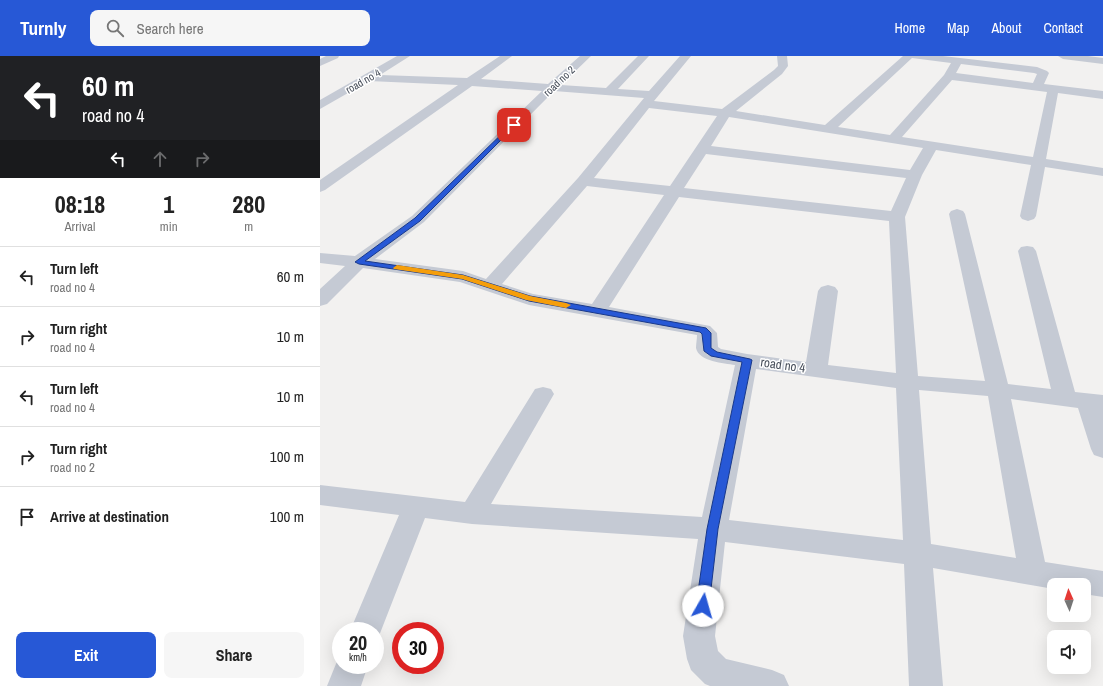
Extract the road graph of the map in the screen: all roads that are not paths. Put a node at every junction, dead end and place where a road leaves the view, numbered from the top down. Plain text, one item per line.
1 (334, 56) edge
2 (406, 56) edge
3 (507, 56) edge
4 (586, 56) edge
5 (644, 56) edge
6 (686, 56) edge
7 (782, 56) edge
8 (909, 56) edge
9 (915, 56) edge
10 (1035, 56) edge
11 (1063, 56) edge
12 (957, 61) junction
13 (1103, 61) edge
14 (320, 63) edge
15 (1027, 69) junction
16 (949, 76) junction
17 (368, 78) junction
18 (470, 82) junction
19 (552, 87) junction
20 (1037, 87) junction
21 (326, 89) dead end
22 (1053, 89) junction
23 (345, 91) junction
24 (608, 92) junction
25 (1103, 95) edge
26 (649, 100) junction
27 (320, 105) edge
28 (725, 113) junction
29 (828, 129) junction
30 (893, 139) junction
31 (931, 146) junction
32 (702, 149) junction
33 (1038, 162) junction
34 (1103, 172) edge
35 (915, 175) junction
36 (583, 181) junction
37 (320, 187) edge
38 (674, 190) junction
39 (957, 214) dead end
40 (1028, 216) dead end
41 (897, 217) junction
42 (1027, 251) dead end
43 (320, 258) edge
44 (359, 262) junction
45 (490, 286) junction
46 (828, 291) dead end
47 (320, 300) edge
48 (597, 311) junction
49 (747, 360) junction
50 (816, 370) junction
51 (908, 382) junction
52 (998, 390) junction
53 (543, 394) dead end
54 (1085, 401) edge
55 (1103, 449) edge
56 (322, 498) edge
57 (416, 506) junction
58 (472, 513) junction
59 (713, 529) junction
60 (918, 554) junction
61 (1033, 573) junction
62 (1103, 584) edge
63 (370, 622) edge
64 (349, 674) edge
65 (344, 686) edge
66 (772, 686) edge
67 (926, 686) edge

1 - 14 street
2 - 17 street, road no 4
3 - 18 street
4 - 19 street, road no 2
5 - 24 street
6 - 26 street
7 - 28 street
8 - 29 street
9 - 12 street
10 - 15 street
11 - 13 street
12 - 15 street
12 - 16 street
15 - 20 street
16 - 20 street
16 - 30 street
17 - 18 street
17 - 23 street, road no 4
18 - 19 street
18 - 37 street
19 - 24 street
19 - 44 street, road no 2
20 - 22 street
21 - 23 street
22 - 25 street
22 - 33 street
23 - 27 street, road no 4
24 - 26 street
26 - 28 street
26 - 36 street
28 - 29 street
28 - 32 street
29 - 30 street
30 - 31 street
31 - 33 street
31 - 35 street
32 - 35 street
32 - 38 street
33 - 34 street
33 - 40 street
35 - 41 street
36 - 38 street
36 - 45 street
38 - 41 street
38 - 48 street
39 - 52 street
41 - 51 street
42 - 54 street
43 - 44 street, road no 4
44 - 45 street, road no 4
44 - 47 street, road no 2
45 - 48 street, road no 4
46 - 50 street
48 - 49 street, road no 4
49 - 50 street, road no 4
49 - 59 street
50 - 51 street, road no 4
51 - 52 street, road no 4
51 - 60 street
52 - 54 street, road no 4
52 - 61 street
53 - 58 street
54 - 55 street
56 - 57 street
57 - 58 street
57 - 63 street
58 - 59 street
59 - 60 street
59 - 66 street
60 - 61 street
60 - 67 street
61 - 62 street
64 - 65 street

